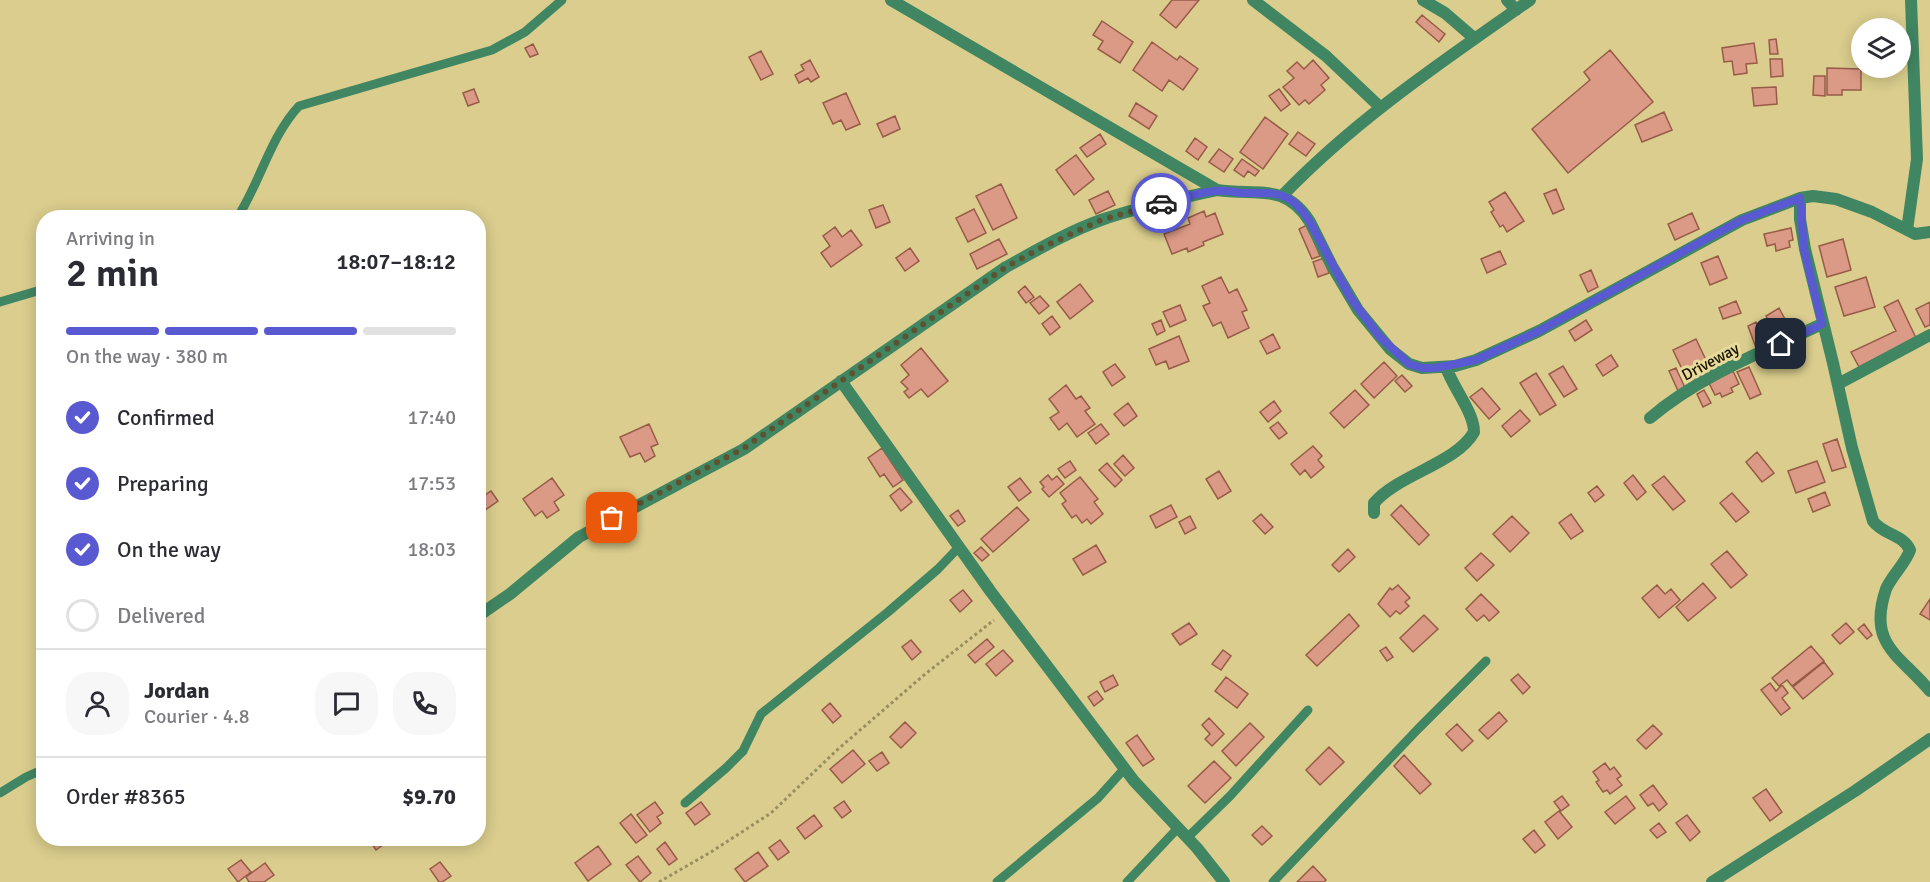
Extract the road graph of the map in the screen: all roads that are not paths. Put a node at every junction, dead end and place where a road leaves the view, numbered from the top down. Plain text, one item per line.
1 (562, 0) edge
2 (891, 0) edge
3 (1253, 0) edge
4 (1423, 0) edge
5 (1507, 0) edge
6 (1530, 0) edge
7 (1911, 0) edge
8 (1516, 10) junction
9 (1474, 38) junction
10 (1380, 107) junction
11 (1217, 190) junction
12 (1282, 196) junction
13 (1800, 198) junction
14 (241, 210) edge
15 (1907, 230) junction
16 (1930, 231) edge
17 (36, 291) edge
18 (0, 302) edge
19 (1822, 324) junction
20 (1930, 335) edge
21 (1446, 367) junction
22 (841, 381) junction
23 (1838, 384) junction
24 (1650, 418) dead end
25 (1374, 513) dead end
26 (958, 548) junction
27 (486, 610) edge
28 (1486, 661) dead end
29 (1930, 691) edge
30 (1308, 710) dead end
31 (1930, 739) edge
32 (1125, 768) junction
33 (36, 773) edge
34 (0, 793) edge
35 (685, 802) dead end
36 (1182, 833) junction
37 (996, 882) edge
38 (1127, 882) edge
39 (1224, 882) edge
40 (1273, 882) edge
41 (1712, 882) edge

1 - 14 lane
2 - 11 street
3 - 10 street
4 - 9 street
5 - 8 street
6 - 8 street
7 - 15 street
8 - 9 street
9 - 10 street
10 - 12 street
11 - 12 street
11 - 22 street
12 - 21 street
13 - 15 street
13 - 19 street
13 - 21 street
15 - 16 street
17 - 18 lane
19 - 23 street
19 - 24 street, Driveway
20 - 23 street
21 - 25 street
22 - 26 street
22 - 27 street
23 - 29 street
26 - 32 street
26 - 35 lane
28 - 40 lane
30 - 36 lane
31 - 41 street
32 - 36 street
32 - 37 lane
33 - 34 lane
36 - 38 lane
36 - 39 street

